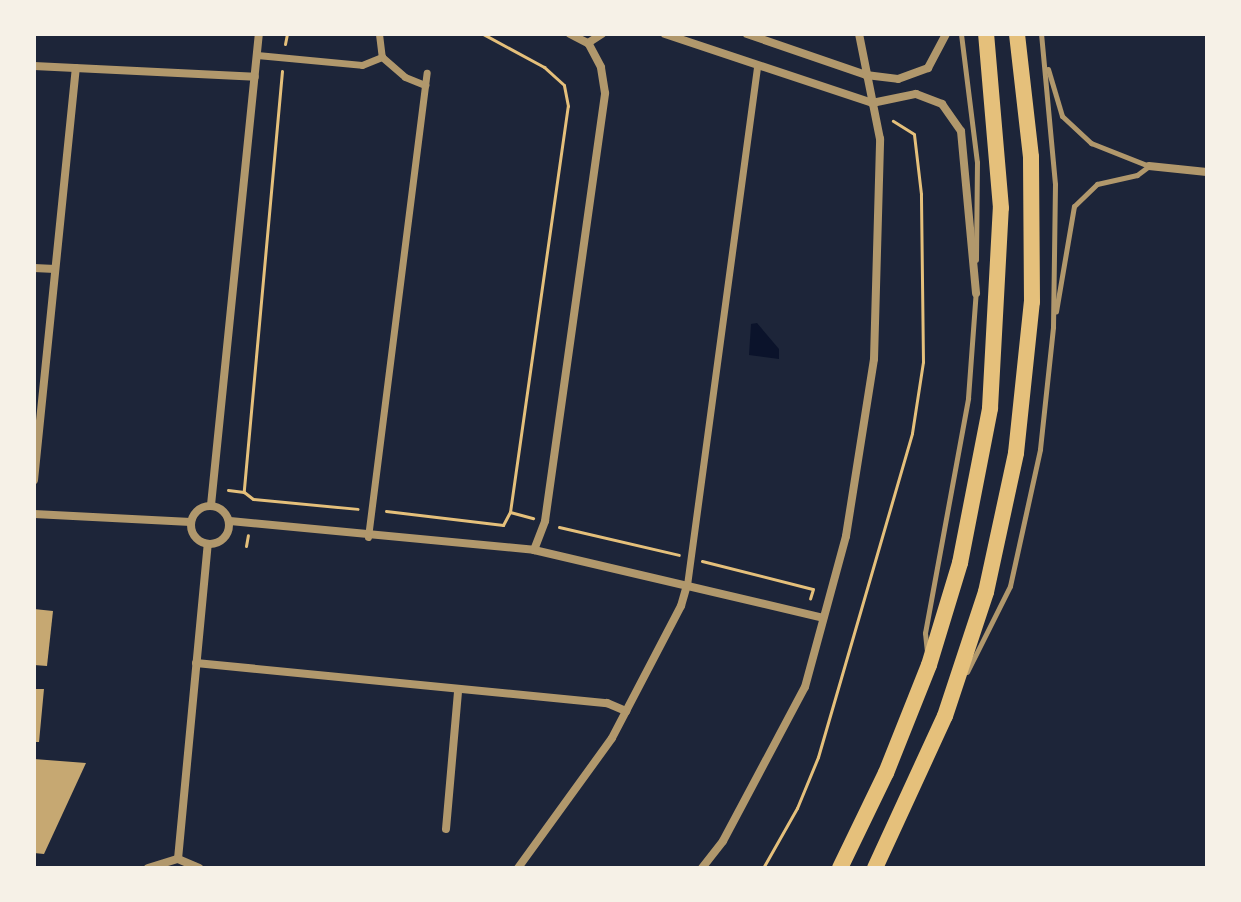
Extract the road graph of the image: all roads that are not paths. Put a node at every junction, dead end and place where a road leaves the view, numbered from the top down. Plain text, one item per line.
1 (259, 34) edge
2 (379, 34) edge
3 (570, 34) edge
4 (602, 34) edge
5 (665, 34) edge
6 (747, 34) edge
7 (859, 34) edge
8 (946, 34) edge
9 (961, 34) edge
10 (986, 34) edge
11 (1017, 34) edge
12 (1041, 34) edge
13 (588, 43) junction
14 (257, 55) junction
15 (382, 57) junction
16 (1045, 60) junction
17 (34, 66) edge
18 (757, 67) junction
19 (76, 68) junction
20 (427, 73) dead end
21 (866, 75) junction
22 (255, 77) junction
23 (425, 85) junction
24 (872, 103) junction
25 (1149, 166) junction
26 (1206, 170) edge
27 (34, 268) edge
28 (55, 269) junction
29 (976, 293) junction
30 (1053, 327) junction
31 (34, 480) edge
32 (211, 505) junction
33 (34, 514) edge
34 (230, 521) junction
35 (191, 522) junction
36 (368, 537) junction
37 (208, 544) junction
38 (534, 550) junction
39 (687, 585) junction
40 (823, 618) junction
41 (196, 663) junction
42 (929, 665) junction
43 (458, 691) junction
44 (626, 711) junction
45 (945, 716) junction
46 (446, 829) dead end
47 (178, 859) junction
48 (148, 868) edge
49 (199, 868) edge
50 (518, 868) edge
51 (702, 868) edge
52 (840, 868) edge
53 (875, 868) edge

1 - 14 street
2 - 15 street
3 - 13 street
4 - 13 street
5 - 18 street
6 - 21 street
7 - 21 street
8 - 21 street
9 - 29 lane
10 - 42 main road
11 - 45 main road
12 - 16 lane
13 - 38 street
14 - 15 street
14 - 22 street
15 - 23 street
16 - 25 lane
16 - 30 lane
17 - 19 street
18 - 24 street
18 - 39 street
19 - 22 street
19 - 28 street
20 - 23 street
21 - 24 street
22 - 32 street
23 - 36 street
24 - 29 street
24 - 40 street
25 - 26 street
25 - 30 lane
27 - 28 street
28 - 31 street
29 - 42 lane
30 - 45 lane
32 - 34 street
32 - 35 street
33 - 35 street
34 - 36 street
34 - 37 street
35 - 37 street
36 - 38 street
37 - 41 street
38 - 39 street
39 - 40 street
39 - 44 street
40 - 51 street
41 - 43 street
41 - 47 street
42 - 52 main road
43 - 44 street
43 - 46 street
44 - 50 street
45 - 53 main road
47 - 48 street
47 - 49 street

